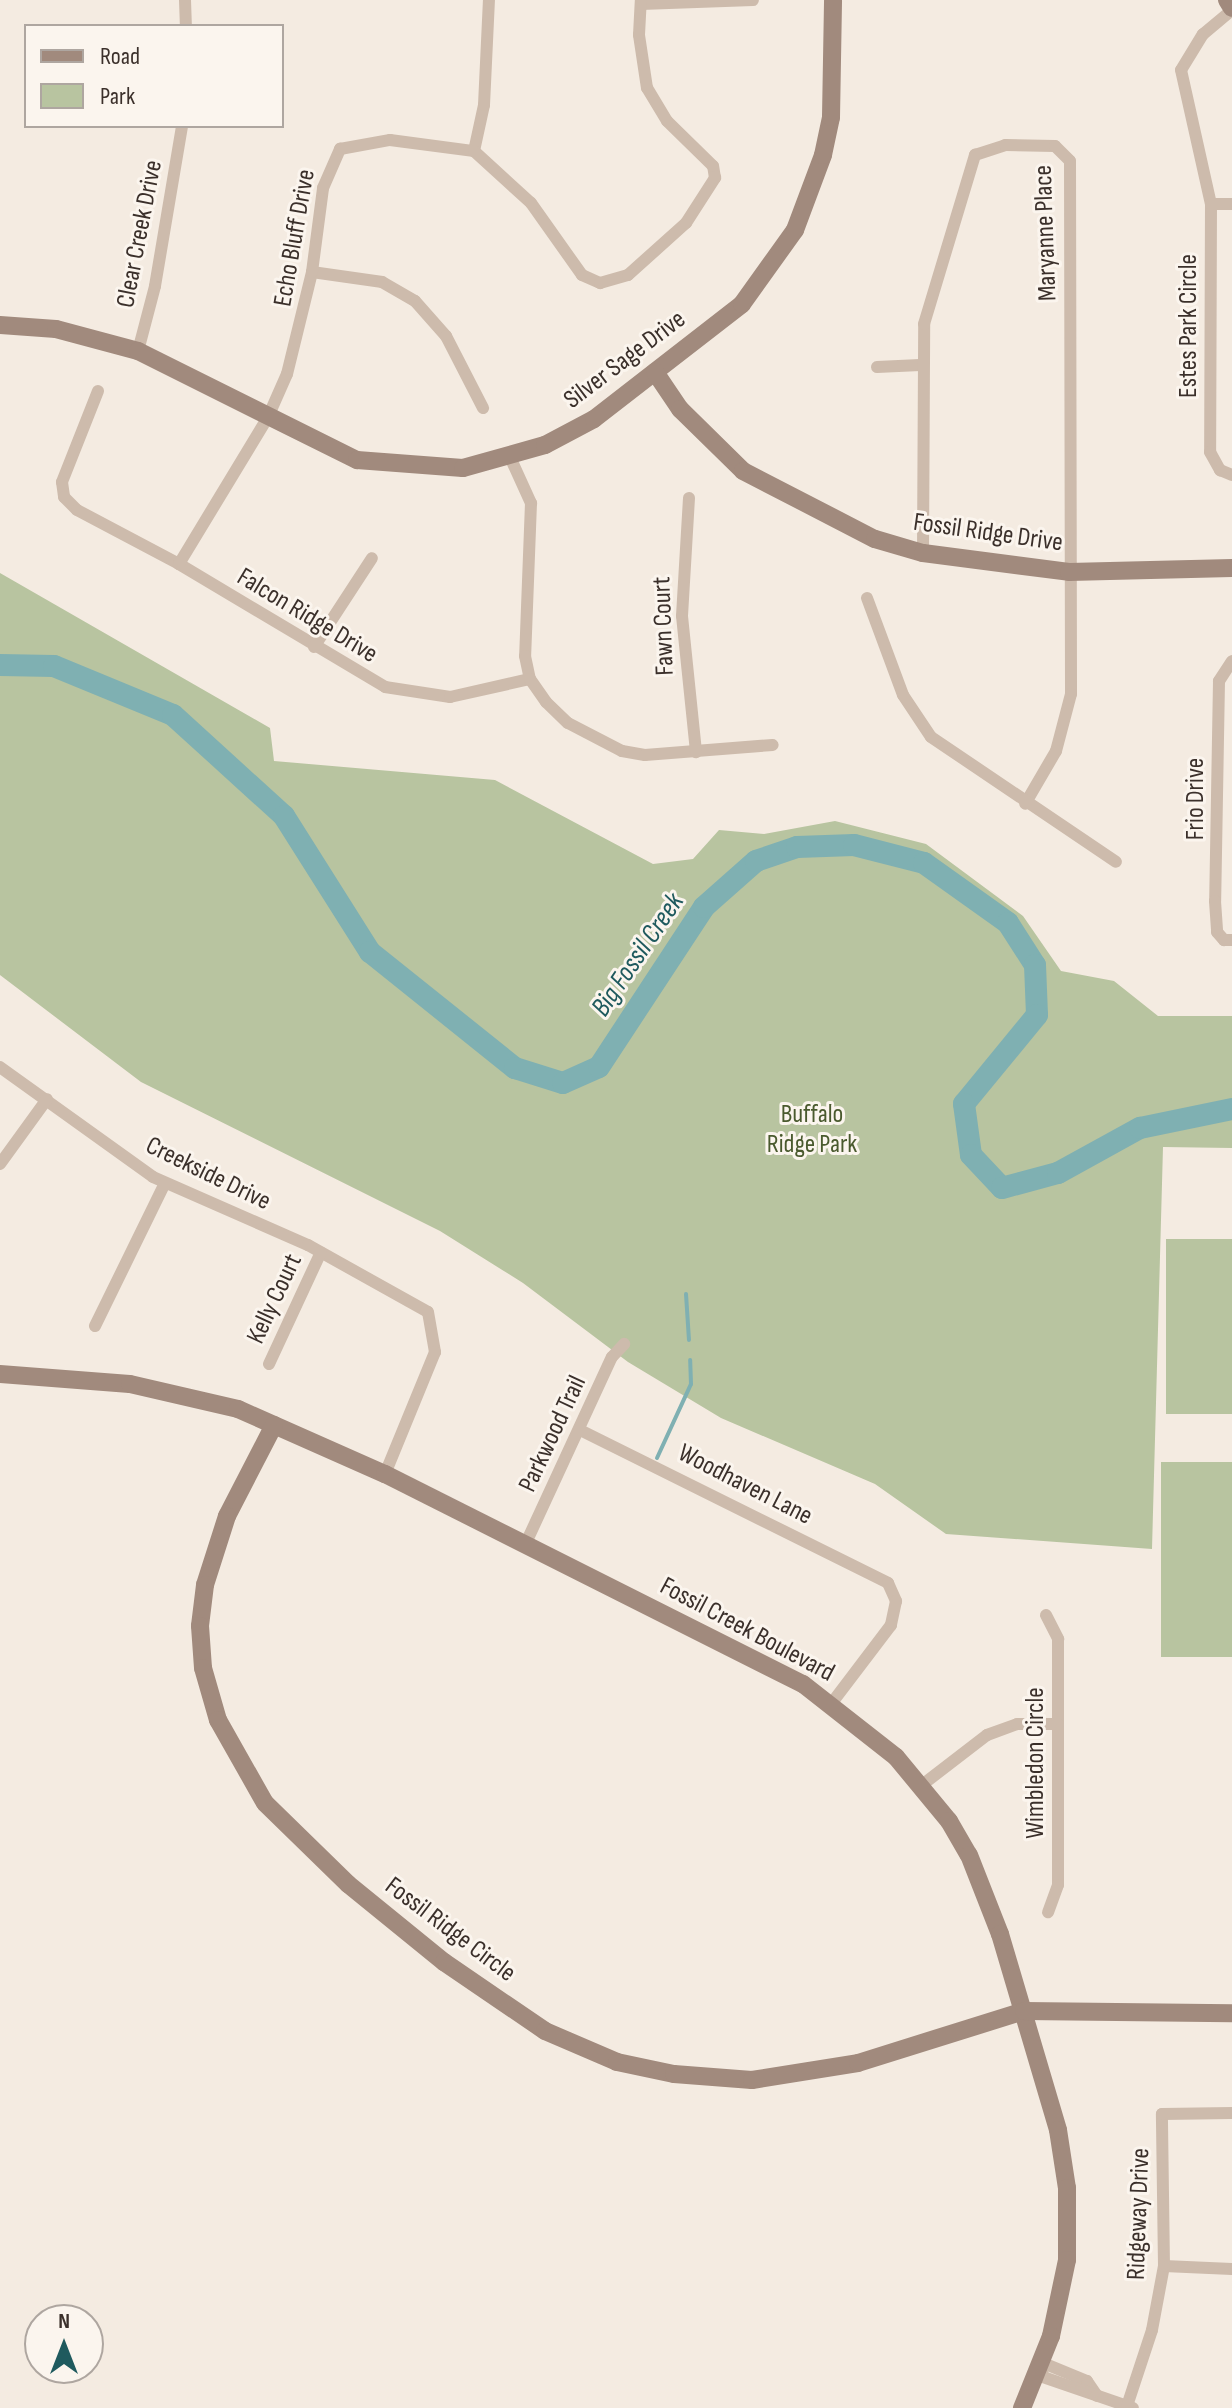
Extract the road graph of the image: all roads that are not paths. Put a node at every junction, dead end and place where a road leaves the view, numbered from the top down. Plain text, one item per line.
1 (185, 0) edge
2 (489, 0) edge
3 (753, 0) edge
4 (833, 0) edge
5 (1227, 0) edge
6 (641, 2) edge
7 (1232, 9) edge
8 (186, 24) edge
9 (182, 128) edge
10 (474, 151) junction
11 (1211, 204) junction
12 (1232, 204) edge
13 (312, 272) junction
14 (0, 325) edge
15 (138, 351) junction
16 (920, 365) junction
17 (877, 367) dead end
18 (655, 372) junction
19 (98, 391) dead end
20 (483, 408) dead end
21 (268, 417) junction
22 (510, 457) junction
23 (1232, 475) edge
24 (689, 498) dead end
25 (923, 553) junction
26 (372, 558) dead end
27 (179, 564) junction
28 (1232, 568) edge
29 (1069, 572) junction
30 (867, 598) dead end
31 (314, 647) junction
32 (1232, 661) edge
33 (530, 679) junction
34 (773, 745) dead end
35 (696, 752) junction
36 (1025, 804) junction
37 (1116, 862) dead end
38 (1228, 940) edge
39 (0, 1067) edge
40 (47, 1099) junction
41 (0, 1164) edge
42 (165, 1183) junction
43 (321, 1252) junction
44 (95, 1326) dead end
45 (624, 1344) dead end
46 (269, 1364) dead end
47 (0, 1374) edge
48 (274, 1425) junction
49 (580, 1430) junction
50 (385, 1474) junction
51 (525, 1545) junction
52 (1046, 1615) dead end
53 (831, 1704) junction
54 (1058, 1724) junction
55 (922, 1785) junction
56 (1048, 1912) dead end
57 (1024, 2011) junction
58 (1232, 2013) edge
59 (1232, 2113) edge
60 (1164, 2266) junction
61 (1232, 2269) edge
62 (1041, 2368) junction
63 (1130, 2407) edge
64 (1022, 2408) edge

1 - 8 street
2 - 10 street
3 - 6 street
4 - 18 street, Silver Sage Drive
5 - 7 street
6 - 10 street
7 - 11 street, Estes Park Circle
9 - 15 street, Clear Creek Drive
10 - 13 street, Echo Bluff Drive
11 - 12 street
11 - 23 street, Estes Park Circle
13 - 20 street
13 - 21 street, Echo Bluff Drive
14 - 15 street, Silver Sage Drive
15 - 21 street, Silver Sage Drive
16 - 17 street
16 - 25 street, Maryanne Place
16 - 29 street, Maryanne Place
18 - 22 street, Silver Sage Drive
18 - 25 street, Fossil Ridge Drive
19 - 27 street, Falcon Ridge Drive
21 - 22 street, Silver Sage Drive
21 - 27 street, Echo Bluff Drive
22 - 33 street
24 - 35 street, Fawn Court
25 - 29 street, Fossil Ridge Drive
26 - 31 street
27 - 31 street, Falcon Ridge Drive
28 - 29 street, Fossil Ridge Drive
29 - 36 street, Maryanne Place
30 - 36 street
31 - 33 street, Falcon Ridge Drive
32 - 38 street, Frio Drive
33 - 35 street
34 - 35 street
36 - 37 street
39 - 40 street, Creekside Drive
40 - 41 street
40 - 42 street, Creekside Drive
42 - 43 street, Creekside Drive
42 - 44 street
43 - 46 street, Kelly Court
43 - 50 street, Creekside Drive
45 - 49 street, Parkwood Trail
47 - 48 street, Fossil Creek Boulevard
48 - 50 street, Fossil Creek Boulevard
48 - 57 street, Fossil Ridge Circle
49 - 51 street, Parkwood Trail
49 - 53 street, Woodhaven Lane
50 - 51 street, Fossil Creek Boulevard
51 - 53 street, Fossil Creek Boulevard
52 - 54 street, Wimbledon Circle
53 - 55 street, Fossil Creek Boulevard
54 - 55 street
54 - 56 street, Wimbledon Circle
55 - 57 street, Fossil Creek Boulevard
57 - 58 street, Fossil Ridge Circle
57 - 62 street, Fossil Creek Boulevard
59 - 60 street, Ridgeway Drive
60 - 61 street
60 - 63 street, Ridgeway Drive
62 - 63 street
62 - 64 street, Fossil Creek Boulevard

